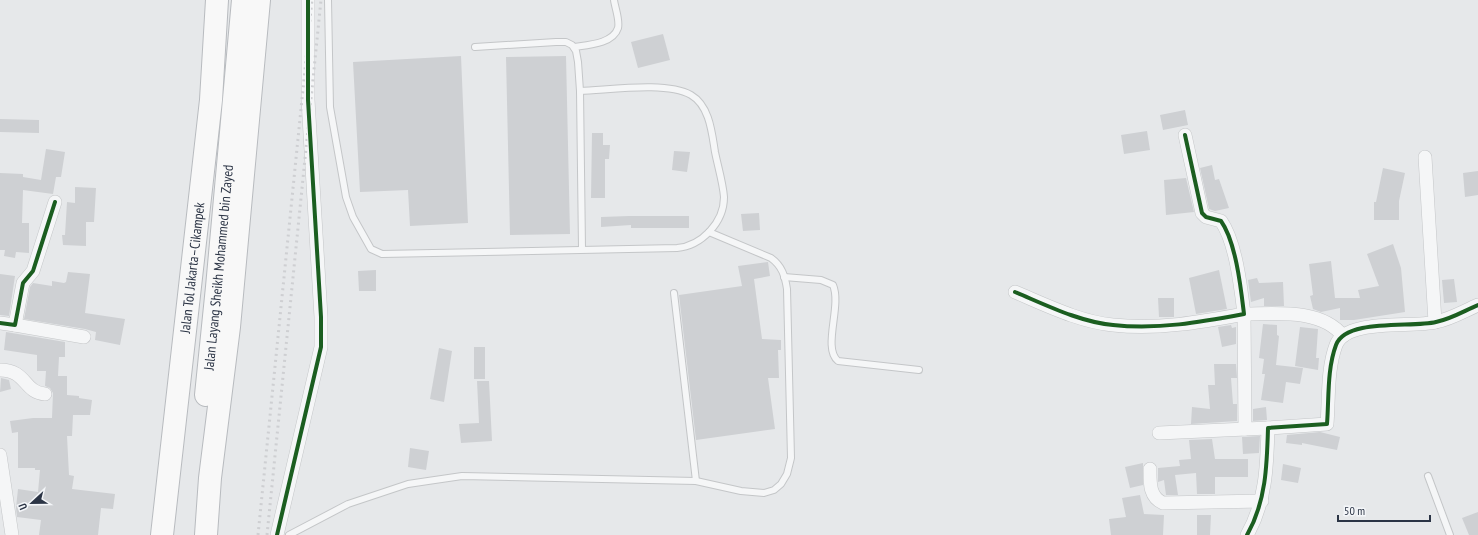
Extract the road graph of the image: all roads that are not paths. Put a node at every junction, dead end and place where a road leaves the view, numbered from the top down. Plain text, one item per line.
1 (217, 0) edge
2 (228, 0) edge
3 (243, 0) edge
4 (259, 0) edge
5 (308, 0) edge
6 (328, 0) edge
7 (614, 0) edge
8 (475, 47) dead end
9 (574, 47) junction
10 (580, 91) junction
11 (1185, 135) dead end
12 (1425, 157) dead end
13 (55, 202) dead end
14 (708, 232) junction
15 (582, 249) junction
16 (784, 277) junction
17 (1015, 292) dead end
18 (674, 293) dead end
19 (1478, 305) edge
20 (1244, 314) junction
21 (1435, 322) junction
22 (0, 323) edge
23 (15, 324) junction
24 (1343, 336) junction
25 (84, 337) dead end
26 (0, 370) edge
27 (919, 370) dead end
28 (44, 394) dead end
29 (1268, 428) junction
30 (1245, 429) junction
31 (1159, 433) dead end
32 (0, 455) edge
33 (1150, 469) dead end
34 (1428, 476) dead end
35 (696, 481) junction
36 (1262, 501) junction
37 (5, 518) edge
38 (12, 535) edge
39 (162, 535) edge
40 (176, 535) edge
41 (190, 535) edge
42 (206, 535) edge
43 (277, 535) edge
44 (289, 535) edge
45 (1247, 535) edge
46 (1450, 535) edge

1 - 39 highway, Jalan Tol Jakarta–Cikampek
2 - 40 highway, Jalan Layang Sheikh Mohammed bin Zayed
3 - 41 highway, Jalan Layang Sheikh Mohammed bin Zayed
4 - 42 highway
5 - 43 street
6 - 15 lane
7 - 9 lane
8 - 9 lane
9 - 10 lane
10 - 14 lane
10 - 15 lane
11 - 20 street
12 - 21 street
13 - 23 street
14 - 15 lane
14 - 16 lane
16 - 27 lane
16 - 35 lane
17 - 20 street
18 - 35 lane
19 - 21 street
20 - 24 street
20 - 30 street
21 - 24 street
22 - 23 street
23 - 25 street
24 - 29 street
26 - 28 street
29 - 30 street
29 - 36 street
30 - 31 street
32 - 37 street
33 - 36 street
34 - 46 lane
35 - 44 lane
36 - 45 street
37 - 38 street

